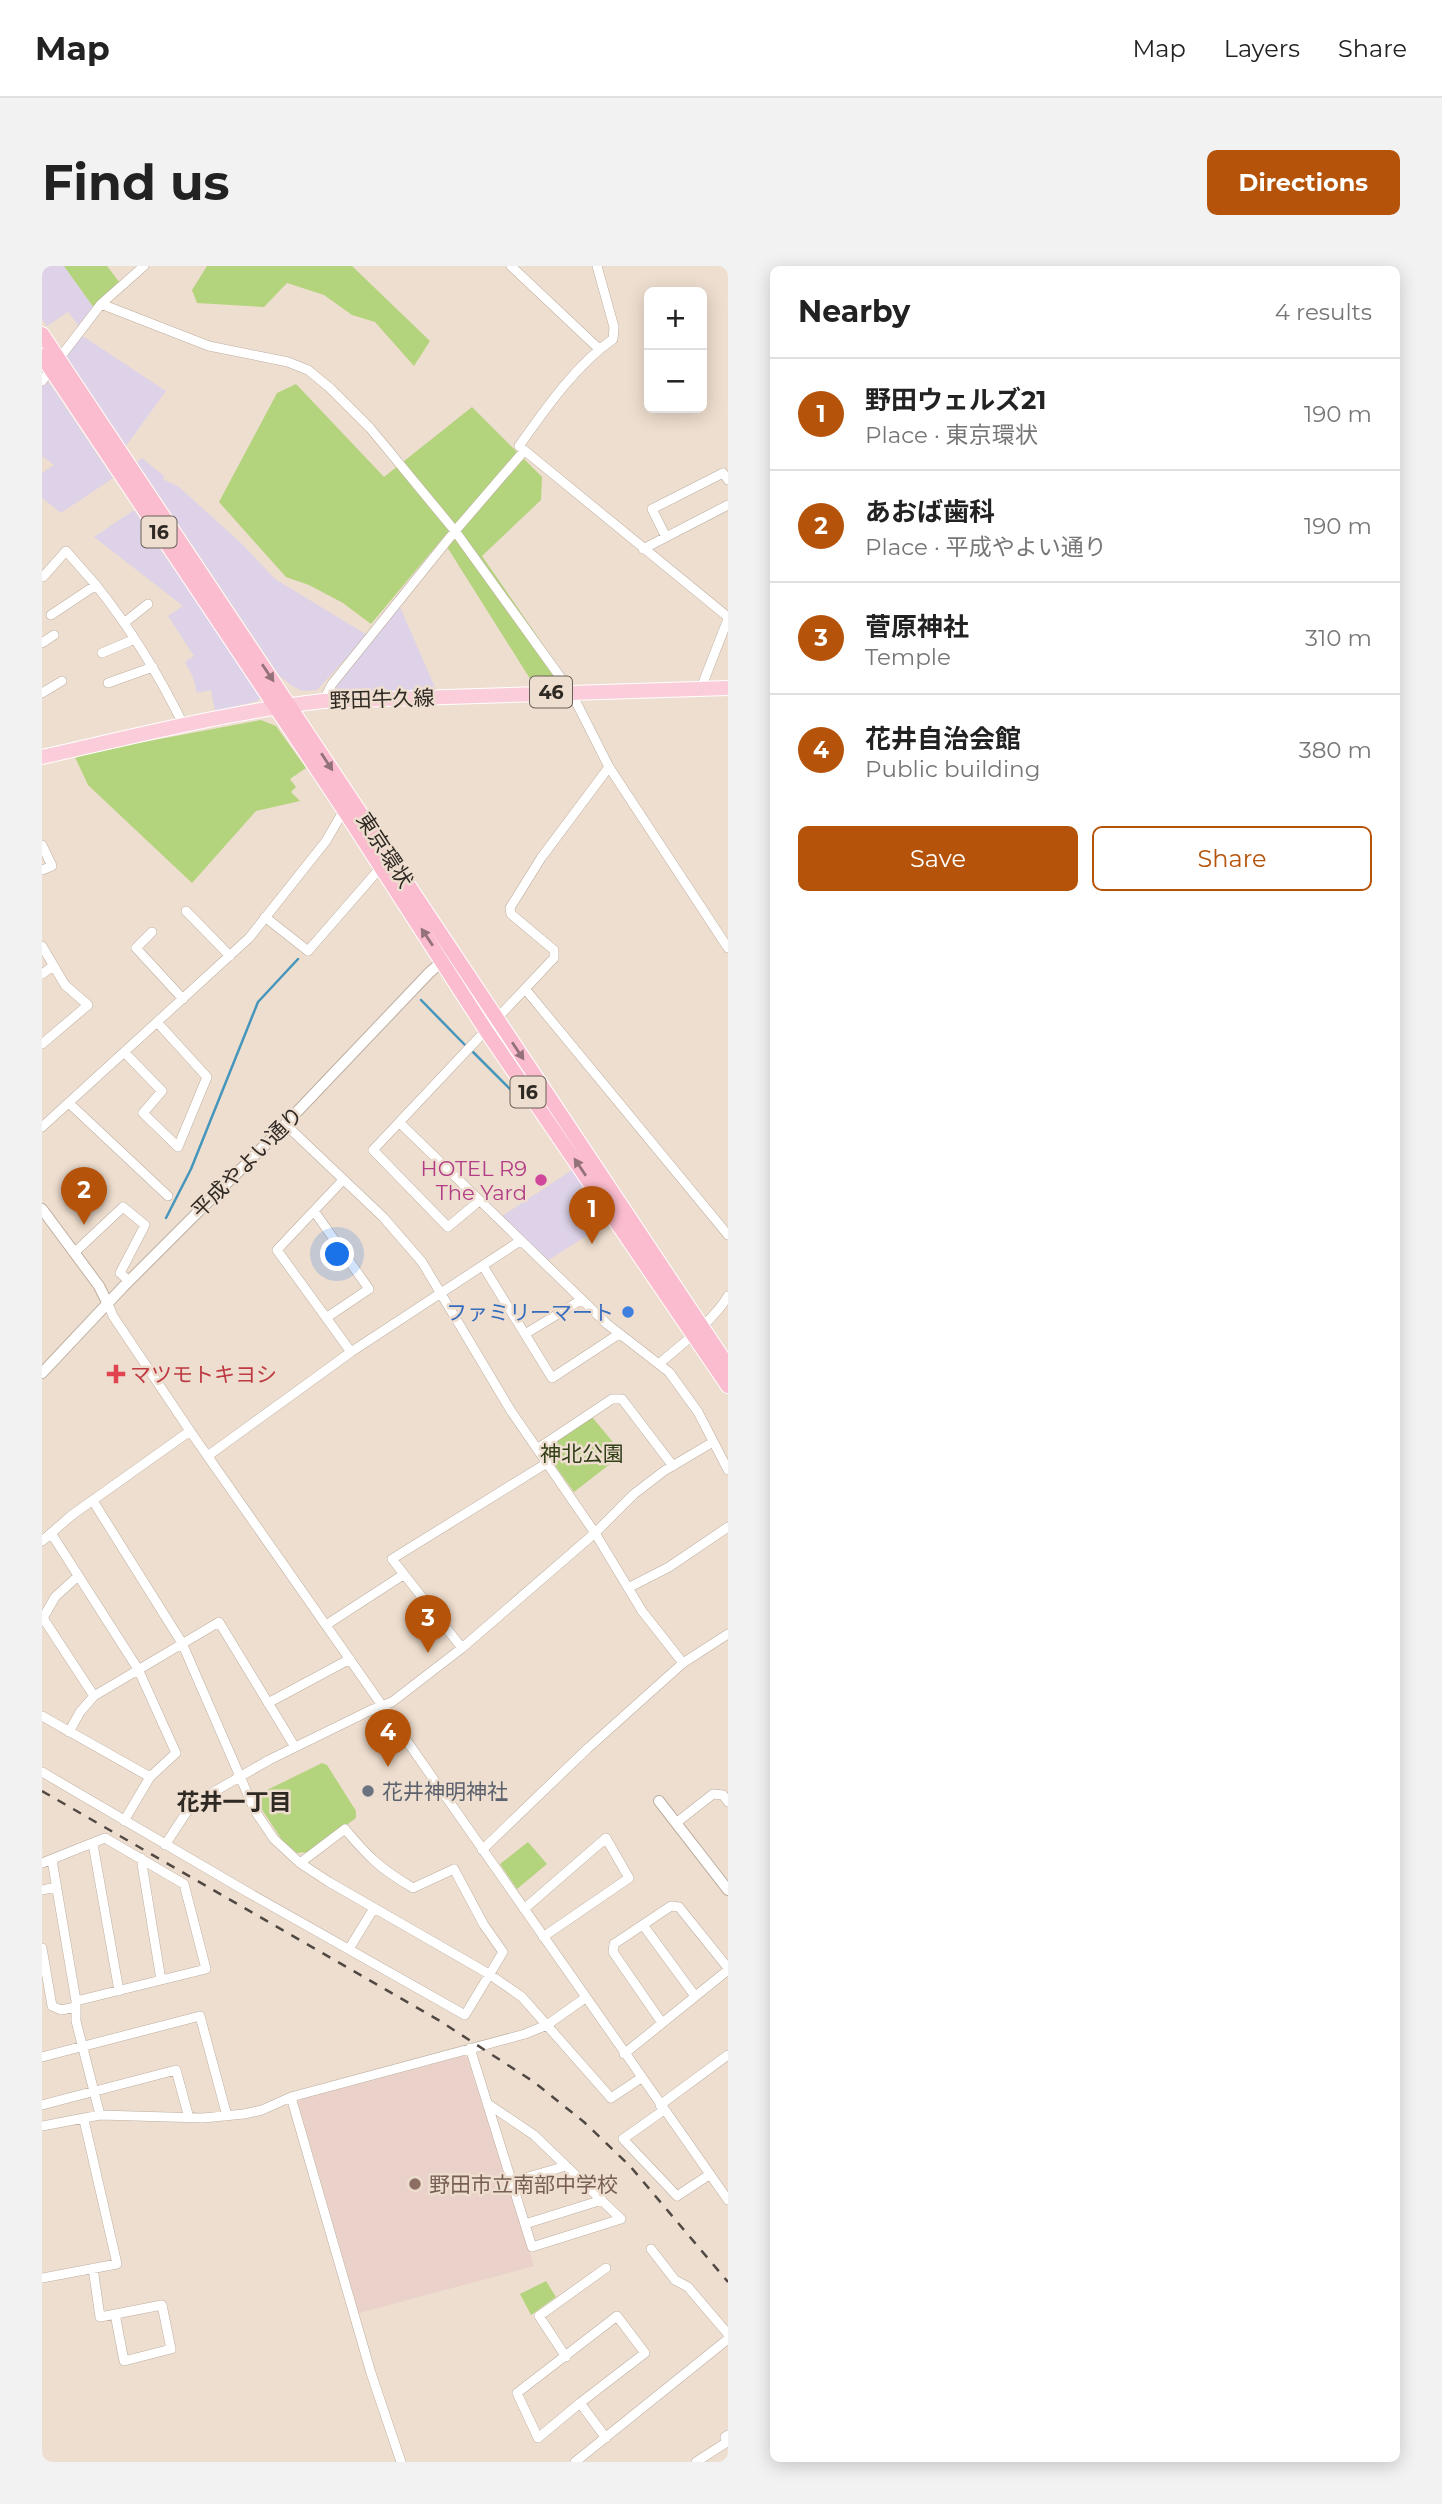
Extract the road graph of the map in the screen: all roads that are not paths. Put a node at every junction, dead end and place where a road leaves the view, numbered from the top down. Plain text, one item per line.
1 (144, 266) edge
2 (511, 266) edge
3 (597, 266) edge
4 (101, 304) junction
5 (42, 334) edge
6 (600, 349) junction
7 (42, 356) edge
8 (50, 370) edge
9 (524, 451) junction
10 (728, 480) edge
11 (728, 505) edge
12 (455, 531) junction
13 (666, 537) junction
14 (643, 548) junction
15 (43, 577) edge
16 (96, 585) junction
17 (148, 604) dead end
18 (51, 615) dead end
19 (728, 618) edge
20 (124, 623) junction
21 (54, 635) dead end
22 (135, 639) junction
23 (42, 643) edge
24 (102, 653) dead end
25 (153, 667) junction
26 (62, 681) dead end
27 (108, 683) dead end
28 (701, 688) junction
29 (728, 688) edge
30 (42, 692) edge
31 (571, 692) junction
32 (323, 701) junction
33 (283, 706) junction
34 (184, 726) junction
35 (44, 754) edge
36 (608, 767) junction
37 (344, 810) junction
38 (42, 845) edge
39 (381, 867) junction
40 (42, 870) edge
41 (186, 911) dead end
42 (265, 917) junction
43 (152, 932) dead end
44 (42, 946) edge
45 (728, 948) edge
46 (230, 956) junction
47 (448, 957) junction
48 (53, 965) junction
49 (42, 974) edge
50 (526, 990) junction
51 (183, 999) junction
52 (498, 1020) junction
53 (157, 1022) junction
54 (487, 1032) junction
55 (42, 1044) edge
56 (124, 1052) junction
57 (70, 1104) junction
58 (400, 1123) junction
59 (285, 1124) junction
60 (42, 1128) edge
61 (343, 1180) junction
62 (168, 1196) dead end
63 (479, 1200) junction
64 (42, 1209) edge
65 (314, 1211) junction
66 (728, 1235) edge
67 (520, 1241) junction
68 (74, 1253) junction
69 (483, 1266) junction
70 (129, 1281) junction
71 (442, 1294) junction
72 (728, 1296) edge
73 (581, 1300) junction
74 (108, 1304) junction
75 (326, 1318) junction
76 (697, 1330) junction
77 (525, 1334) junction
78 (619, 1334) junction
79 (351, 1352) junction
80 (660, 1363) junction
81 (728, 1366) edge
82 (42, 1373) edge
83 (728, 1386) edge
84 (190, 1431) junction
85 (713, 1442) junction
86 (537, 1449) junction
87 (209, 1455) junction
88 (547, 1462) junction
89 (673, 1466) junction
90 (728, 1470) edge
91 (93, 1501) junction
92 (728, 1527) edge
93 (595, 1533) junction
94 (51, 1534) junction
95 (42, 1541) edge
96 (403, 1575) junction
97 (77, 1577) junction
98 (628, 1588) junction
99 (43, 1619) edge
100 (326, 1625) junction
101 (728, 1634) edge
102 (182, 1643) junction
103 (462, 1648) junction
104 (350, 1659) junction
105 (683, 1663) junction
106 (138, 1670) junction
107 (94, 1696) junction
108 (268, 1703) junction
109 (383, 1705) junction
110 (42, 1716) edge
111 (69, 1731) junction
112 (295, 1747) junction
113 (42, 1772) edge
114 (150, 1777) junction
115 (241, 1778) junction
116 (659, 1801) dead end
117 (728, 1802) edge
118 (124, 1821) junction
119 (676, 1824) junction
120 (93, 1844) junction
121 (165, 1845) junction
122 (482, 1850) junction
123 (141, 1858) junction
124 (47, 1862) edge
125 (300, 1863) junction
126 (56, 1887) junction
127 (42, 1890) edge
128 (728, 1890) edge
129 (374, 1908) junction
130 (524, 1909) junction
131 (643, 1925) junction
132 (543, 1937) junction
133 (42, 1948) edge
134 (349, 1949) junction
135 (728, 1969) edge
136 (489, 1974) junction
137 (161, 1980) junction
138 (119, 1991) junction
139 (695, 1996) junction
140 (585, 1997) junction
141 (76, 2004) junction
142 (662, 2024) junction
143 (547, 2025) junction
144 (83, 2047) junction
145 (470, 2048) junction
146 (624, 2054) junction
147 (728, 2055) edge
148 (42, 2057) edge
149 (641, 2078) junction
150 (94, 2092) junction
151 (291, 2097) junction
152 (488, 2104) junction
153 (42, 2105) edge
154 (662, 2108) junction
155 (100, 2115) junction
156 (227, 2116) junction
157 (189, 2118) junction
158 (85, 2120) junction
159 (42, 2126) edge
160 (566, 2166) junction
161 (709, 2175) junction
162 (511, 2182) junction
163 (602, 2200) junction
164 (728, 2200) edge
165 (525, 2224) junction
166 (651, 2249) dead end
167 (93, 2268) junction
168 (606, 2268) dead end
169 (42, 2278) edge
170 (115, 2314) junction
171 (728, 2337) edge
172 (566, 2357) junction
173 (580, 2403) junction
174 (728, 2435) edge
175 (606, 2438) junction
176 (401, 2462) edge
177 (575, 2462) edge
178 (696, 2462) edge

1 - 4 street
2 - 6 street
3 - 6 street
4 - 8 street
4 - 12 street
5 - 8 highway, 東京環状 / 16
6 - 9 street
7 - 8 highway, 東京環状 / 16
8 - 33 highway, 東京環状 / 16
9 - 12 street
9 - 14 street
10 - 13 street
11 - 13 street
12 - 31 street
12 - 32 street
13 - 14 street
14 - 19 street
15 - 16 street
16 - 18 street
16 - 20 street
17 - 20 street
19 - 28 street
20 - 22 street
21 - 23 street
22 - 24 street
22 - 25 street
25 - 27 street
25 - 34 street
26 - 30 street
28 - 29 main road, 野田牛久線 / 46
28 - 31 main road, 野田牛久線 / 46
31 - 32 main road, 野田牛久線 / 46
31 - 36 street
32 - 33 main road, 野田牛久線 / 46
33 - 34 main road, 野田牛久線 / 46
33 - 37 highway, 東京環状 / 16
33 -> 47 highway, 東京環状 / 16
34 - 35 main road, 野田牛久線 / 46
36 - 45 street
36 - 50 street
37 - 39 highway, 東京環状 / 16
37 - 42 street
38 - 40 street
39 - 42 street
47 -> 39 highway, 東京環状 / 16
41 - 46 street
42 - 46 street
43 - 51 street
44 - 48 street
46 - 51 street
47 - 52 highway, 東京環状 / 16
47 - 54 highway, 東京環状 / 16
47 - 59 street, 平成やよい通り
48 - 49 street
48 - 55 street
50 - 52 street
50 - 66 street
51 - 53 street
52 - 54 street
52 -> 76 highway, 東京環状 / 16
53 - 56 street
53 - 56 street
54 - 58 street
76 -> 54 highway, 東京環状 / 16
56 - 57 street
57 - 60 street
57 - 62 street
58 - 63 street
58 - 63 street
59 - 61 street
59 - 70 street, 平成やよい通り
61 - 65 street
61 - 71 street
63 - 67 street
64 - 68 street
65 - 75 street
65 - 75 street
67 - 69 street
67 - 73 street
68 - 70 street
68 - 74 street
69 - 71 street
69 - 77 street
70 - 74 street, 平成やよい通り
71 - 79 street
71 - 86 street
72 - 76 street
73 - 77 street
73 - 78 street
74 - 82 street, 平成やよい通り
74 - 84 street
75 - 79 street
76 - 80 street
76 - 81 highway, 東京環状 / 16
76 - 83 highway, 東京環状 / 16
77 - 78 street
78 - 80 street
79 - 87 street
80 - 85 street
84 - 87 street
84 - 91 street
85 - 89 street
85 - 90 street
86 - 88 street
86 - 89 street
87 - 100 street
88 - 93 street
88 - 96 street
89 - 93 street
91 - 94 street
91 - 102 street
92 - 98 street
93 - 98 street
93 - 103 street
94 - 95 street
94 - 97 street
96 - 100 street
96 - 103 street
97 - 99 street
97 - 106 street
98 - 105 street
99 - 107 street
100 - 104 street
101 - 105 street
102 - 106 street
102 - 108 street
102 - 115 street
103 - 109 street
104 - 108 street
104 - 109 street
105 - 122 street
106 - 107 street
106 - 114 street
107 - 111 street
108 - 112 street
109 - 112 street
109 - 122 street
110 - 111 street
111 - 114 street
112 - 115 street
113 - 118 street
114 - 118 street
115 - 121 street
115 - 125 street
116 - 119 street
117 - 119 street
118 - 121 street
119 - 128 street
120 - 123 street
120 - 124 street
120 - 138 street
121 - 134 street
122 - 130 street
123 - 137 street
123 - 137 street
124 - 126 street
125 - 129 street
125 - 136 street
126 - 127 street
126 - 141 street
129 - 134 street
129 - 136 street
130 - 132 street
130 - 132 street
131 - 135 street
131 - 139 street
131 - 142 street
132 - 140 street
133 - 141 street
134 - 136 street
135 - 139 street
136 - 143 street
137 - 138 street
138 - 141 street
139 - 142 street
140 - 143 street
140 - 146 street
141 - 144 street
142 - 146 street
143 - 145 street
143 - 149 street
144 - 148 street
144 - 150 street
144 - 156 street
145 - 151 street
145 - 152 street
146 - 149 street
147 - 154 street
149 - 154 street
150 - 153 street
150 - 155 street
150 - 157 street
151 - 156 street
151 - 176 street
152 - 160 street
152 - 162 street
154 - 161 street
154 - 161 street
155 - 157 street
155 - 158 street
156 - 157 street
158 - 159 street
158 - 167 street
160 - 162 street
160 - 163 street
161 - 164 street
162 - 165 street
163 - 165 street
163 - 165 street
166 - 171 street
167 - 169 street
167 - 170 street
168 - 172 street
170 - 170 street
171 - 175 street
172 - 173 street
172 - 173 street
173 - 175 street
174 - 178 street
175 - 177 street

